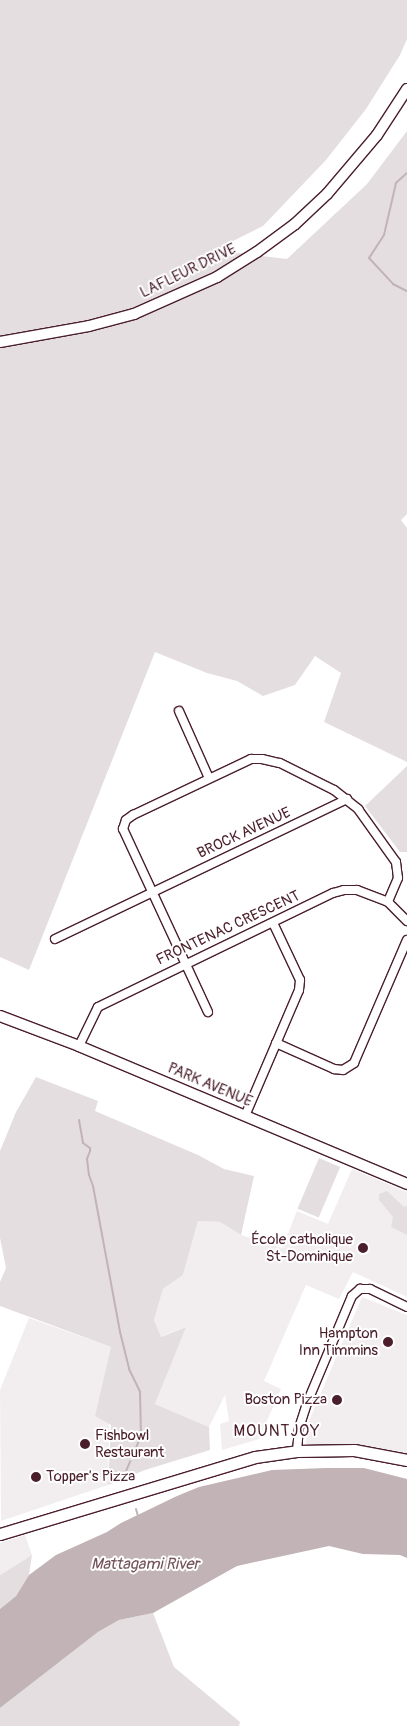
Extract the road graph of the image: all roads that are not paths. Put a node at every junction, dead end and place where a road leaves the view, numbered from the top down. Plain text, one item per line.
1 (407, 89) edge
2 (0, 342) edge
3 (178, 711) dead end
4 (209, 778) junction
5 (347, 799) junction
6 (153, 891) junction
7 (388, 902) junction
8 (407, 921) edge
9 (273, 923) junction
10 (55, 939) dead end
11 (407, 940) edge
12 (186, 962) junction
13 (208, 1012) dead end
14 (1, 1020) edge
15 (276, 1043) junction
16 (79, 1046) junction
17 (245, 1116) junction
18 (407, 1184) edge
19 (407, 1307) edge
20 (297, 1450) junction
21 (407, 1460) edge
22 (0, 1534) edge

1 - 2 main road, LAFLEUR DRIVE
3 - 4 street
4 - 5 street
4 - 6 street
5 - 6 street, BROCK AVENUE
5 - 7 street
6 - 10 street, BROCK AVENUE
6 - 12 street
7 - 8 street, FRONTENAC CRESCENT
7 - 9 street, FRONTENAC CRESCENT
9 - 12 street, FRONTENAC CRESCENT
9 - 15 street
11 - 15 street
12 - 13 street
12 - 16 street, FRONTENAC CRESCENT
14 - 16 main road, PARK AVENUE
15 - 17 street
16 - 17 main road, PARK AVENUE
17 - 18 main road, PARK AVENUE
19 - 20 street
20 - 21 main road
20 - 22 main road

